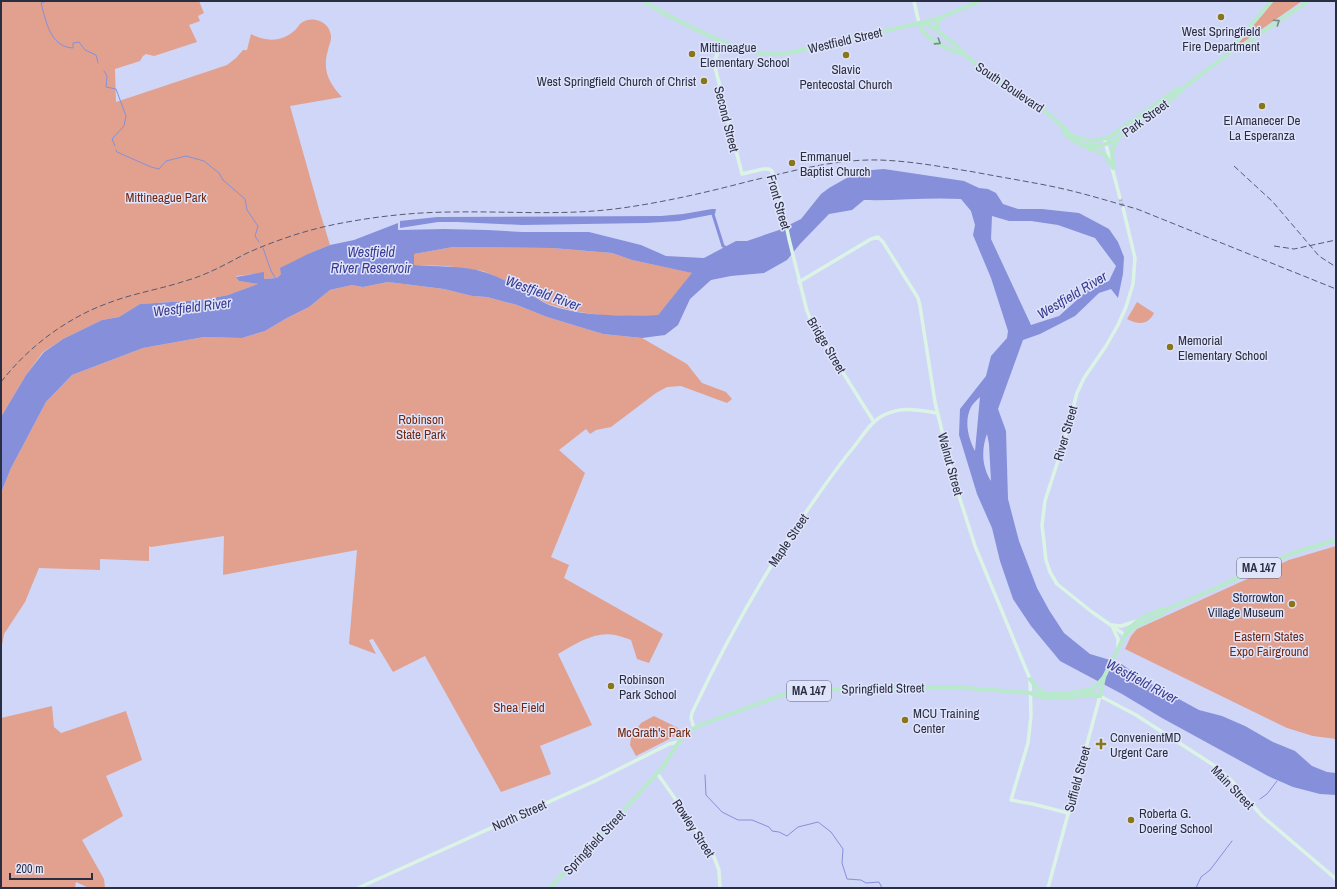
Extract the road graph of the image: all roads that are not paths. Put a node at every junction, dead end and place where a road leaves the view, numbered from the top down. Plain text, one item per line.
1 (644, 1) edge
2 (914, 1) edge
3 (980, 1) edge
4 (1271, 1) edge
5 (1308, 1) edge
6 (942, 18) junction
7 (919, 23) junction
8 (938, 32) junction
9 (722, 41) junction
10 (1233, 50) junction
11 (963, 53) junction
12 (1182, 89) junction
13 (1056, 121) junction
14 (1122, 135) junction
15 (1104, 139) junction
16 (1073, 141) junction
17 (1106, 144) junction
18 (1113, 168) junction
19 (742, 174) joint
20 (1120, 198) tunnel mouth
21 (1123, 208) tunnel mouth
22 (789, 239) joint
23 (800, 282) junction
24 (938, 413) junction
25 (874, 422) junction
26 (1336, 540) edge
27 (1166, 610) junction
28 (1141, 618) junction
29 (1111, 626) junction
30 (1125, 635) junction
31 (1118, 649) junction
32 (1030, 679) junction
33 (1100, 685) junction
34 (1079, 691) junction
35 (1030, 693) junction
36 (1045, 693) junction
37 (1100, 696) junction
38 (694, 728) junction
39 (678, 742) junction
40 (657, 773) junction
41 (1068, 813) junction
42 (1336, 879) edge
43 (358, 888) edge
44 (550, 888) edge
45 (720, 888) edge
46 (1048, 888) edge

1 - 9 main road, Westfield Street
2 - 7 main road
3 - 6 main road, Westfield Street
4 - 10 main road, Park Street
10 -> 5 main road
6 - 7 main road, Westfield Street
6 - 8 main road
7 - 8 main road, South Boulevard
7 - 9 main road, Westfield Street
7 -> 11 main road, South Boulevard
8 - 11 main road, South Boulevard
9 - 19 main road, Second Street
10 - 12 main road, Park Street
11 - 13 main road, South Boulevard
12 - 14 main road, Park Street
12 - 15 main road, Park Street
13 - 15 main road, South Boulevard
13 - 16 main road, South Boulevard
14 - 17 main road, Park Street
14 - 18 main road
15 - 17 main road
16 - 17 main road
16 - 18 main road
17 - 18 main road
18 - 20 main road
19 - 22 main road, Front Street
21 - 29 main road, River Street
22 - 23 main road, Bridge Street
23 - 24 main road, Walnut Street
23 - 25 main road, Bridge Street
24 - 25 main road, Maple Street
24 - 32 main road, Walnut Street
25 - 38 main road, Maple Street
26 - 27 main road, MA 147
27 - 28 main road, MA 147
27 - 30 main road, MA 147
28 - 29 main road
28 - 30 main road, MA 147
29 - 30 main road, River Street
29 - 31 main road
30 - 31 main road, MA 147
31 - 33 main road, Suffield Street / MA 147
32 - 35 main road, Walnut Street
32 - 36 main road
33 - 34 main road, MA 147
33 - 37 main road, Suffield Street / MA 147
34 - 36 main road, Springfield Street / MA 147
34 - 37 main road, Springfield Street
35 - 36 main road, Springfield Street / MA 147
35 - 37 main road, Springfield Street / MA 147
35 - 38 main road, Springfield Street / MA 147
35 - 41 main road, Walnut Street
37 - 41 main road, Suffield Street
37 - 42 main road, Main Street
38 - 39 main road, Springfield Street / MA 147
39 - 40 main road, Springfield Street / MA 147
39 - 43 main road, North Street
40 - 44 main road, Springfield Street / MA 147
40 - 45 main road, Rowley Street
41 - 46 main road, Suffield Street

